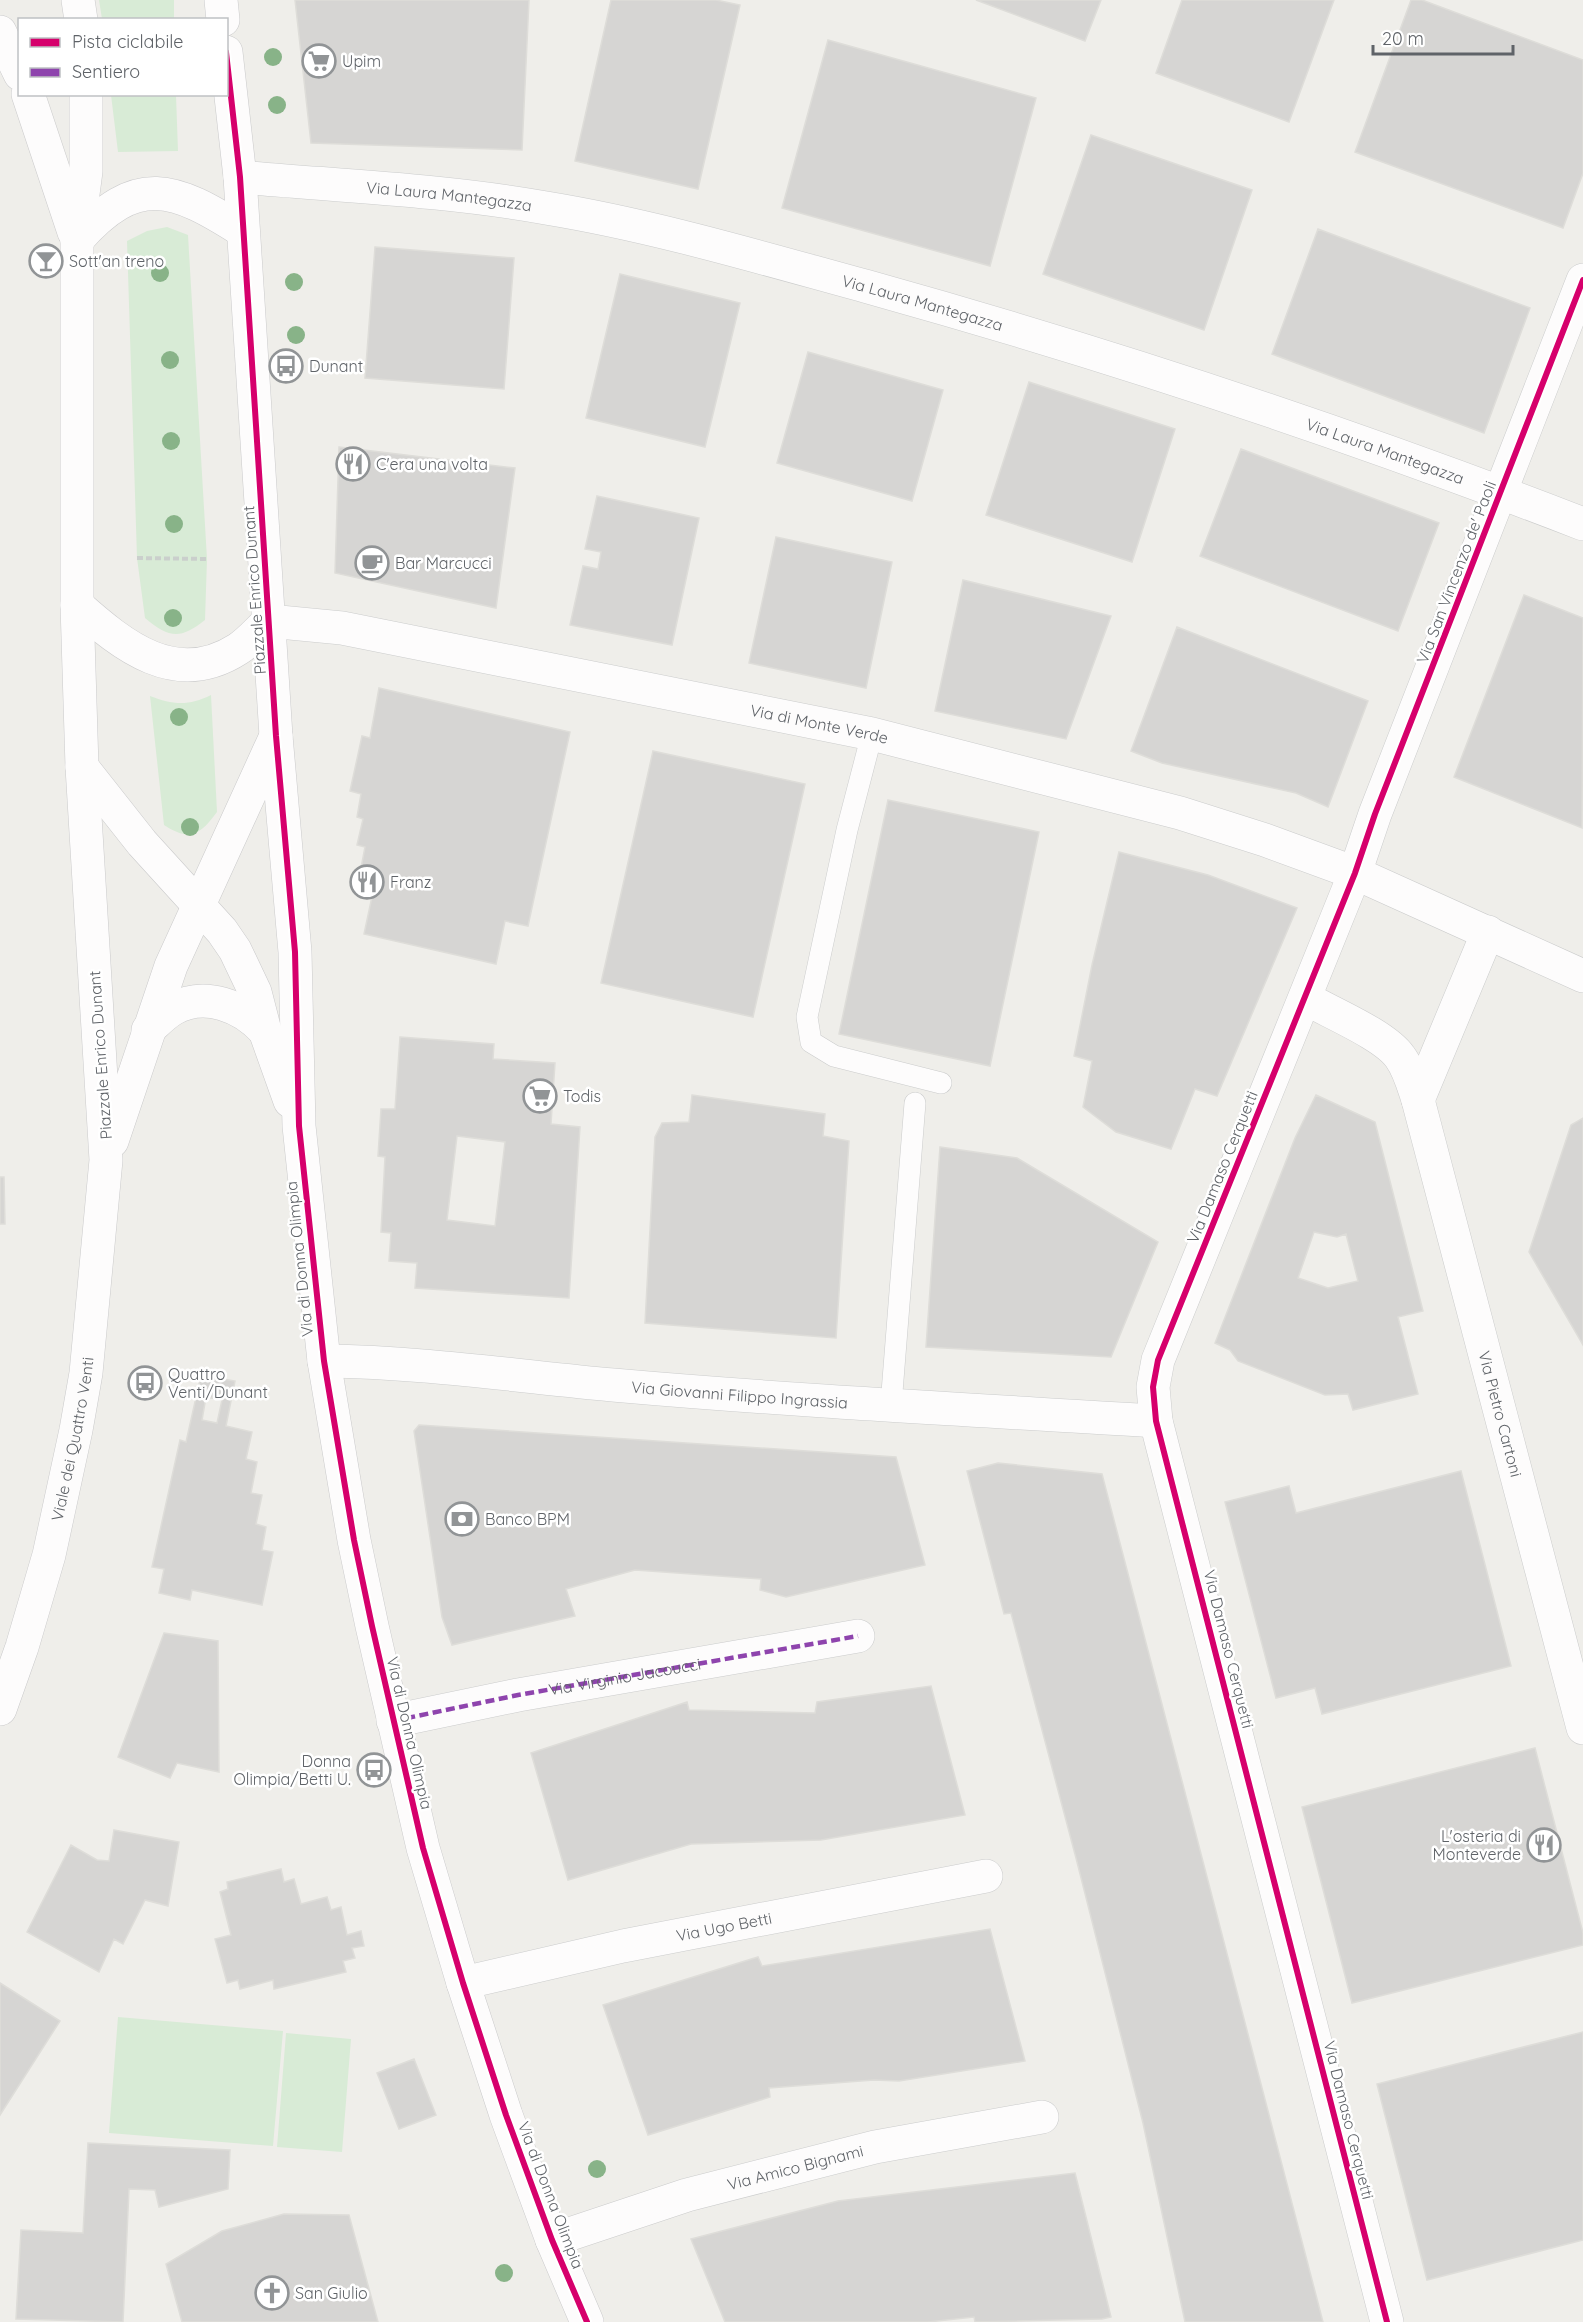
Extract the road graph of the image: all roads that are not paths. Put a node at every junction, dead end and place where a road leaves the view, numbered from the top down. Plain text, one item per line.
1 (78, 0) edge
2 (221, 0) edge
3 (81, 18) edge
4 (223, 18) edge
5 (0, 32) edge
6 (18, 70) edge
7 (228, 70) edge
8 (29, 96) edge
9 (86, 96) edge
10 (240, 177) junction
11 (243, 231) junction
12 (77, 240) junction
13 (1583, 280) edge
14 (1502, 492) junction
15 (1583, 524) edge
16 (77, 605) junction
17 (269, 621) junction
18 (872, 734) junction
19 (276, 736) junction
20 (82, 767) junction
21 (1355, 873) junction
22 (198, 905) junction
23 (1488, 932) junction
24 (1583, 976) edge
25 (1305, 998) junction
26 (148, 1030) junction
27 (265, 1031) junction
28 (941, 1083) dead end
29 (1418, 1100) junction
30 (915, 1103) dead end
31 (299, 1126) junction
32 (106, 1160) junction
33 (324, 1361) junction
34 (891, 1405) junction
35 (1156, 1421) junction
36 (858, 1636) dead end
37 (0, 1709) edge
38 (393, 1721) junction
39 (1583, 1728) edge
40 (986, 1876) dead end
41 (463, 1983) junction
42 (1042, 2117) dead end
43 (552, 2240) junction
44 (587, 2322) edge
45 (1387, 2322) edge

1 - 3 street
2 - 4 street
5 - 6 street
7 - 10 street, Piazzale Enrico Dunant
8 - 12 street
9 - 12 street, Piazzale Enrico Dunant
10 - 11 street, Piazzale Enrico Dunant
10 - 14 street, Via Laura Mantegazza
11 - 12 street
11 - 17 street, Piazzale Enrico Dunant
12 - 16 street, Piazzale Enrico Dunant
13 - 14 street, Via San Vincenzo de' Paoli
14 - 15 street, Via Laura Mantegazza
14 - 21 street, Via San Vincenzo de' Paoli
16 - 17 street
16 - 20 street, Piazzale Enrico Dunant
17 - 18 street, Via di Monte Verde
17 - 19 street, Piazzale Enrico Dunant
18 - 21 street, Via di Monte Verde
18 - 28 lane
19 - 22 street, Piazzale Enrico Dunant
19 - 31 street, Piazzale Enrico Dunant
20 - 22 street
20 - 32 street, Piazzale Enrico Dunant
21 - 23 street, Via di Monte Verde
21 - 25 street, Via San Vincenzo de' Paoli
22 - 26 street, Piazzale Enrico Dunant
22 - 27 street
23 - 24 street
23 - 29 street
25 - 29 street, Via Pietro Cartoni
25 - 35 street, Via Damaso Cerquetti
26 - 27 street
26 - 32 street, Piazzale Enrico Dunant
27 - 31 street
29 - 39 street, Via Pietro Cartoni
30 - 34 lane
31 - 33 street, Via di Donna Olimpia
32 - 37 street, Viale dei Quattro Venti
33 - 34 street, Via Giovanni Filippo Ingrassia
33 - 38 street, Via di Donna Olimpia
34 - 35 street, Via Giovanni Filippo Ingrassia
35 - 45 street, Via Damaso Cerquetti
36 - 38 street, Via Virginio Jacoucci
38 - 41 street, Via di Donna Olimpia
40 - 41 street, Via Ugo Betti
41 - 43 street, Via di Donna Olimpia
42 - 43 street, Via Amico Bignami
43 - 44 street, Via di Donna Olimpia

